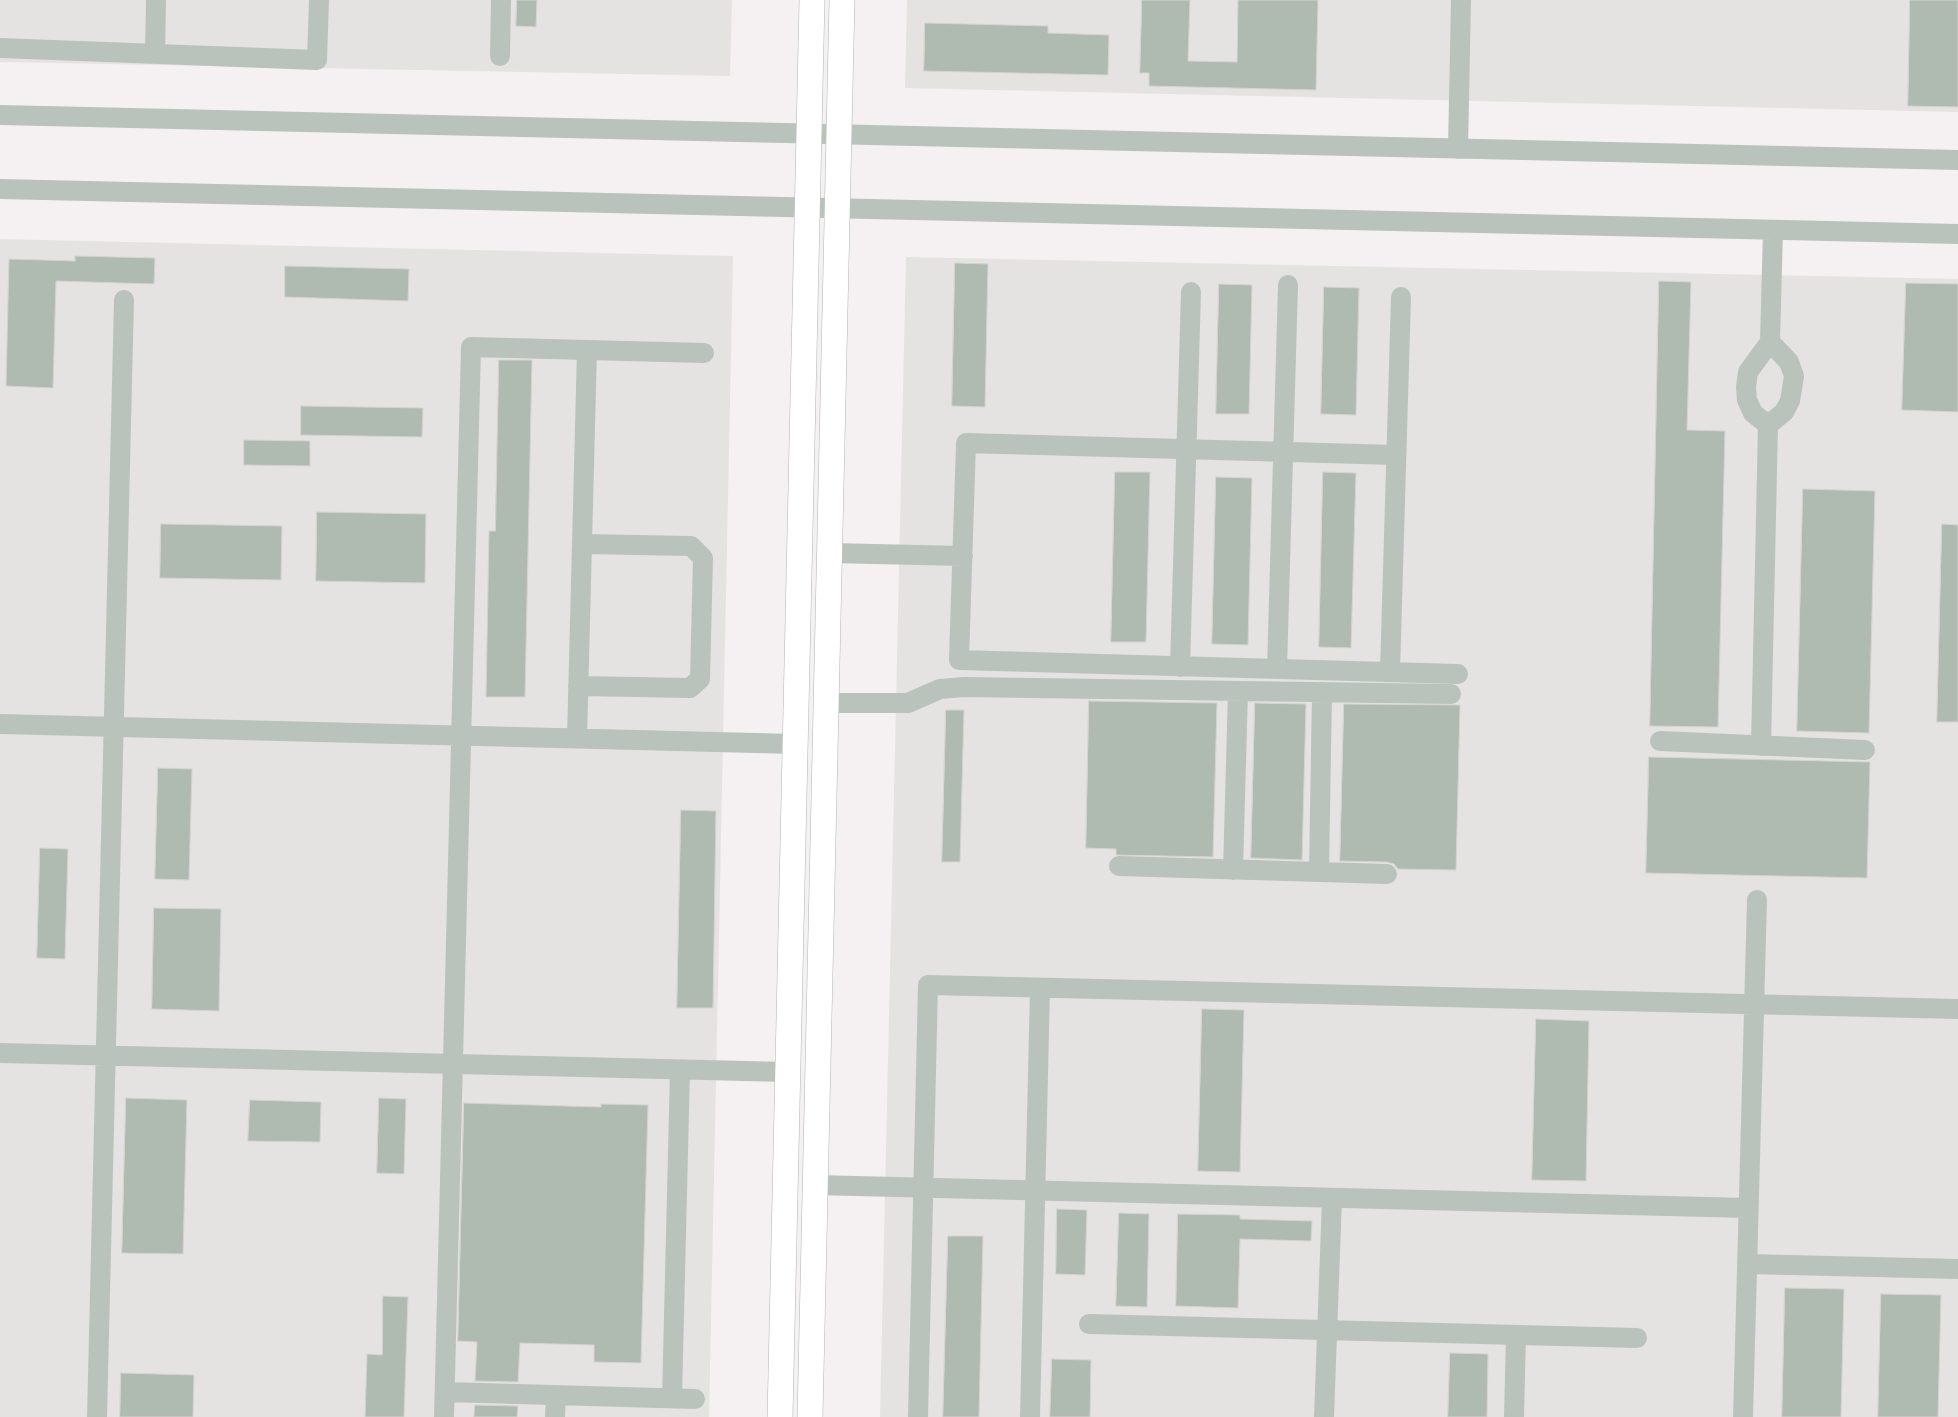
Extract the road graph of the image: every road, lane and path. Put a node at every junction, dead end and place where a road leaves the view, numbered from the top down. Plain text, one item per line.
1 (156, 0) edge
2 (319, 0) edge
3 (501, 0) edge
4 (812, 0) edge
5 (842, 0) edge
6 (1461, 0) edge
7 (0, 48) edge
8 (154, 54) junction
9 (500, 56) dead end
10 (0, 115) edge
11 (809, 134) junction
12 (839, 134) junction
13 (1458, 149) junction
14 (1958, 160) edge
15 (0, 189) edge
16 (807, 208) junction
17 (838, 208) junction
18 (1774, 230) junction
19 (1958, 234) edge
20 (1288, 285) dead end
21 (1191, 292) dead end
22 (1400, 297) dead end
23 (124, 300) dead end
24 (1770, 342) junction
25 (587, 350) junction
26 (704, 353) dead end
27 (1768, 425) junction
28 (1186, 449) junction
29 (1284, 452) junction
30 (1396, 455) junction
31 (582, 544) junction
32 (830, 553) junction
33 (962, 556) junction
34 (1180, 667) junction
35 (1277, 669) junction
36 (1390, 672) junction
37 (1458, 674) dead end
38 (578, 686) junction
39 (1238, 691) junction
40 (1322, 692) junction
41 (1451, 694) dead end
42 (826, 703) junction
43 (0, 724) edge
44 (114, 727) junction
45 (461, 736) junction
46 (577, 738) junction
47 (1660, 742) dead end
48 (795, 744) junction
49 (1761, 746) junction
50 (1865, 750) dead end
51 (1119, 866) dead end
52 (1233, 870) junction
53 (1319, 872) junction
54 (1387, 874) dead end
55 (1757, 900) dead end
56 (1040, 988) junction
57 (1754, 1005) junction
58 (1958, 1010) edge
59 (0, 1053) edge
60 (106, 1056) junction
61 (453, 1064) junction
62 (680, 1070) junction
63 (787, 1072) junction
64 (815, 1185) junction
65 (923, 1188) junction
66 (1036, 1190) junction
67 (1332, 1198) junction
68 (1748, 1208) junction
69 (1747, 1264) junction
70 (1958, 1269) edge
71 (1089, 1324) dead end
72 (1327, 1330) junction
73 (1516, 1335) junction
74 (1637, 1338) dead end
75 (445, 1392) junction
76 (556, 1395) junction
77 (672, 1398) junction
78 (695, 1399) dead end
79 (97, 1417) edge
80 (444, 1417) edge
81 (555, 1417) edge
82 (780, 1417) edge
83 (810, 1417) edge
84 (918, 1417) edge
85 (1030, 1417) edge
86 (1324, 1417) edge
87 (1514, 1417) edge
88 (1743, 1417) edge

1 - 8 street
2 - 8 street
3 - 9 street
4 - 11 main road
5 - 12 main road
6 - 13 street
7 - 8 street
10 - 11 street
11 - 12 street
11 - 16 main road
12 - 13 street
12 - 17 main road
13 - 14 street
15 - 16 street
16 - 17 street
16 - 48 main road
17 - 18 street
17 - 32 main road
18 - 19 street
18 - 24 street
20 - 29 street
21 - 28 street
22 - 30 street
23 - 44 street
24 - 27 street
24 - 27 street
25 - 26 street
25 - 31 street
25 - 45 street
27 - 49 street
28 - 29 street
28 - 33 street
28 - 34 street
29 - 30 street
29 - 35 street
30 - 36 street
31 - 38 street
31 - 38 street
32 - 33 street
32 - 42 main road
33 - 34 street
34 - 35 street
35 - 36 street
36 - 37 street
38 - 46 street
39 - 40 street
39 - 42 street
39 - 52 street
40 - 41 street
40 - 53 street
42 - 64 main road
43 - 44 street
44 - 45 street
44 - 60 street
45 - 46 street
45 - 61 street
46 - 48 street
47 - 49 street
48 - 63 main road
49 - 50 street
51 - 52 street
52 - 53 street
53 - 54 street
55 - 57 street
56 - 57 street
56 - 65 street
56 - 66 street
57 - 58 street
57 - 68 street
59 - 60 street
60 - 61 street
60 - 79 street
61 - 62 street
61 - 75 street
62 - 63 street
62 - 77 street
63 - 82 main road
64 - 65 street
64 - 83 main road
65 - 66 street
65 - 84 street
66 - 67 street
66 - 85 street
67 - 68 street
67 - 72 street
68 - 69 street
69 - 70 street
69 - 88 street
71 - 72 street
72 - 73 street
72 - 86 street
73 - 74 street
73 - 87 street
75 - 76 street
75 - 80 street
76 - 77 street
76 - 81 street
77 - 78 street

